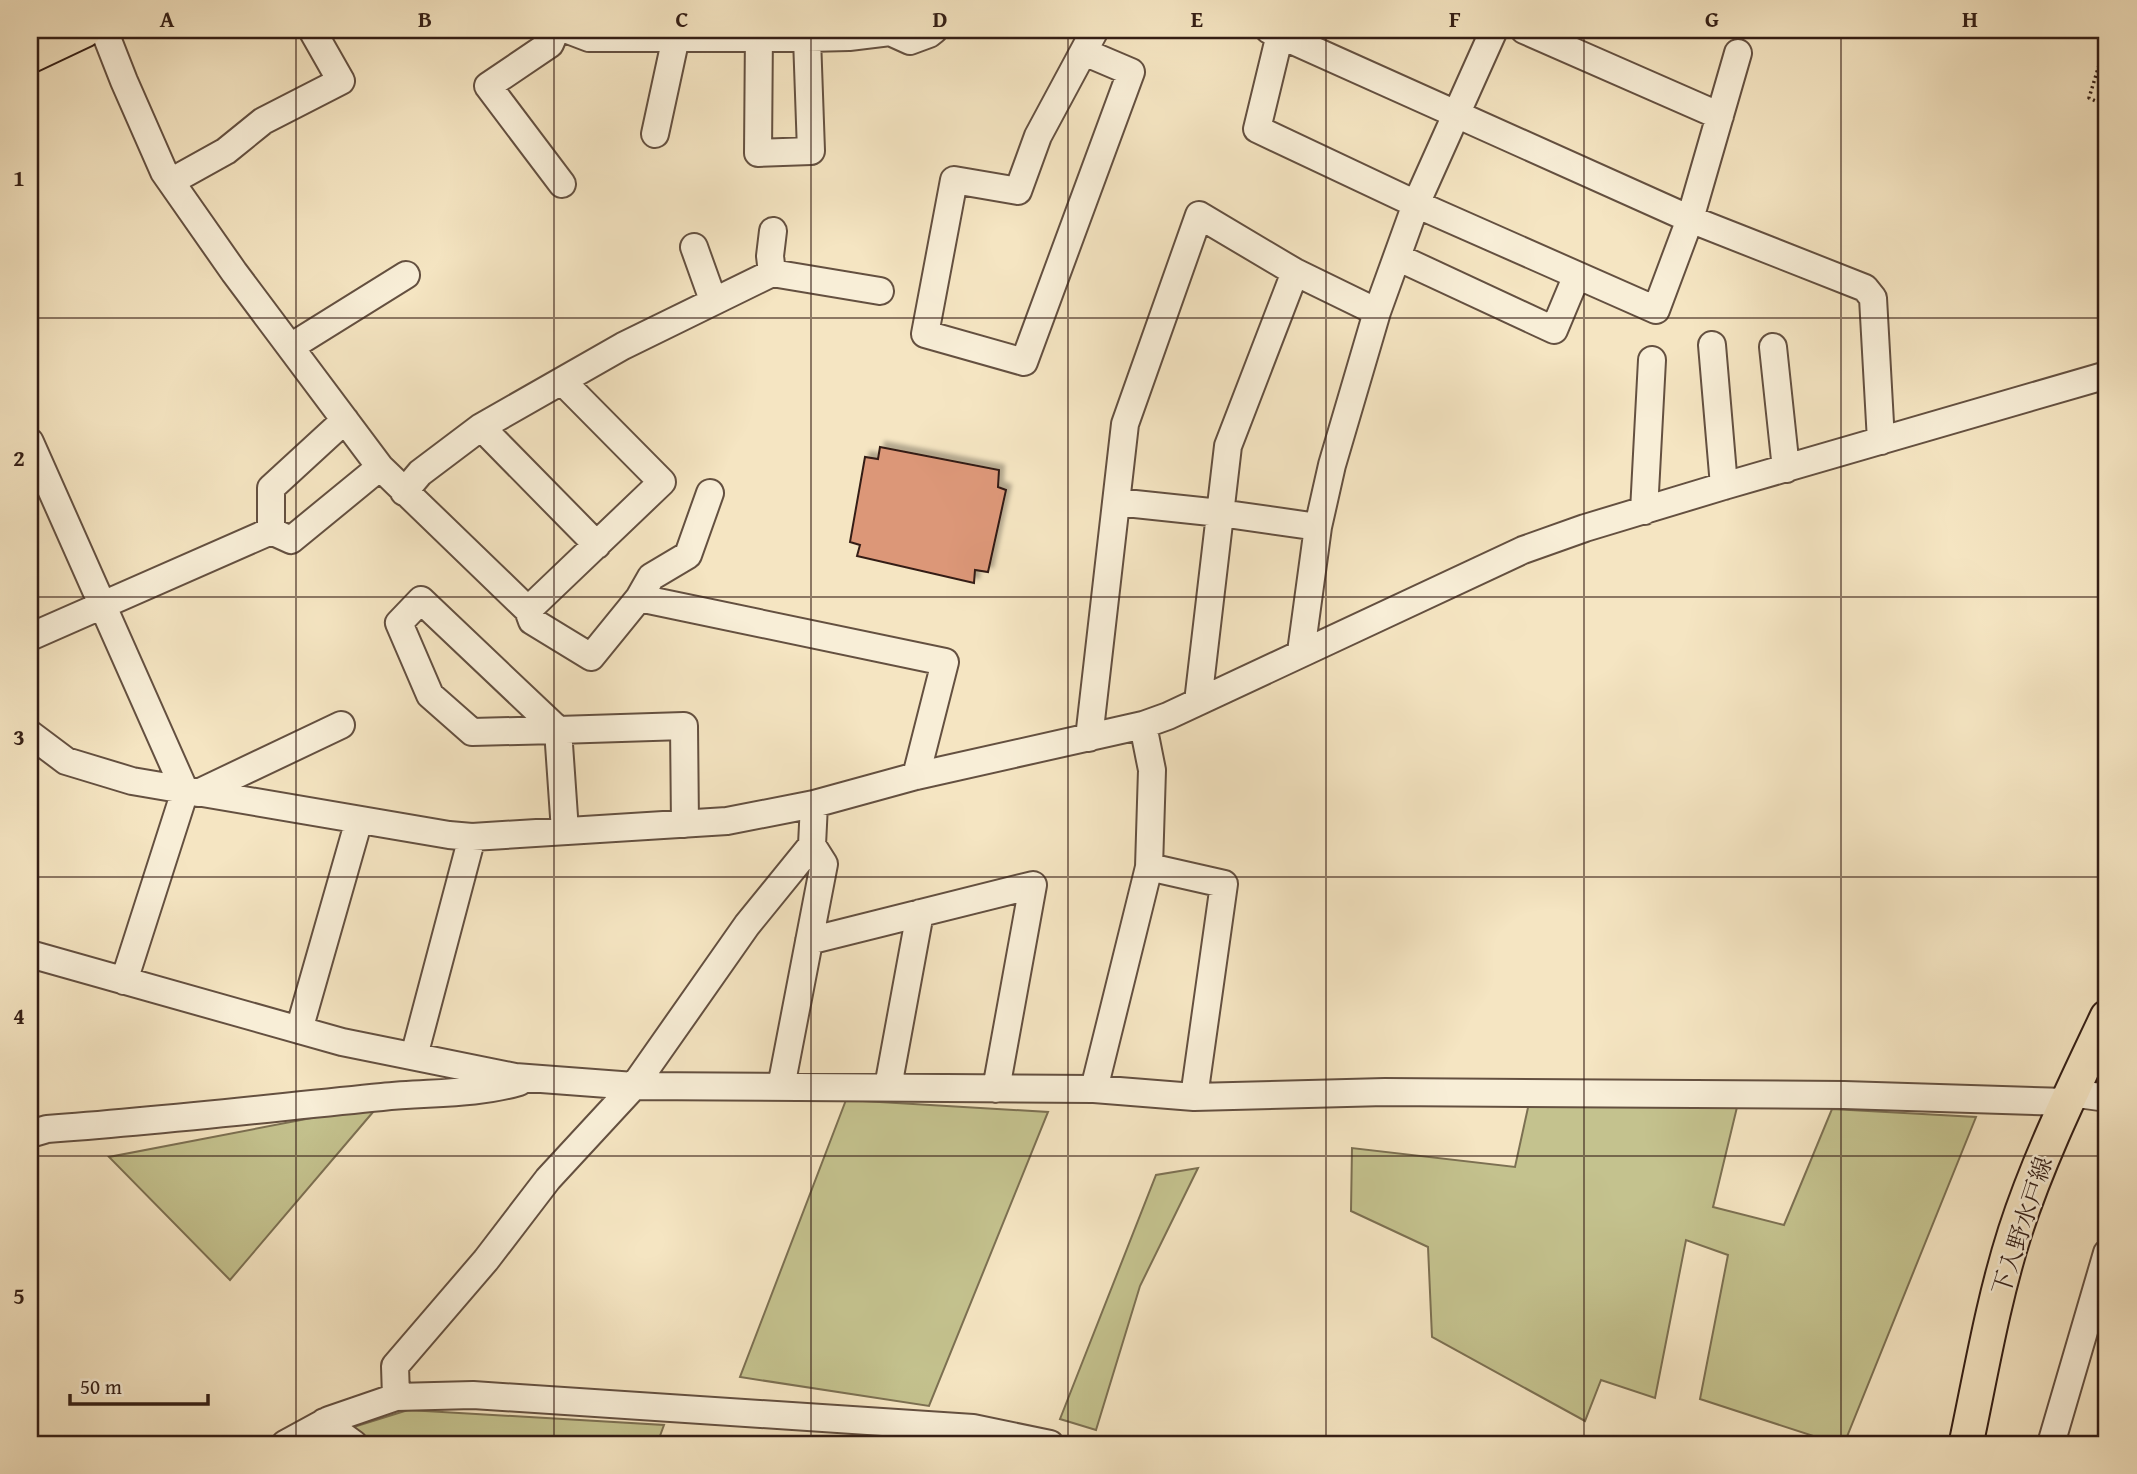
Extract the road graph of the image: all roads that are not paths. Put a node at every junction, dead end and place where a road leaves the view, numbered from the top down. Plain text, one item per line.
1 (85, 30) edge
2 (104, 30) edge
3 (312, 30) edge
4 (556, 30) edge
5 (568, 30) edge
6 (934, 30) edge
7 (1494, 30) edge
8 (1524, 30) edge
9 (889, 31) edge
10 (1276, 31) edge
11 (759, 34) edge
12 (676, 37) junction
13 (807, 38) junction
14 (1090, 41) edge
15 (1738, 53) dead end
16 (30, 56) edge
17 (1458, 113) junction
18 (1720, 116) junction
19 (655, 134) dead end
20 (172, 181) junction
21 (562, 184) dead end
22 (1416, 204) junction
23 (1690, 219) junction
24 (773, 231) dead end
25 (694, 247) dead end
26 (1397, 257) junction
27 (1295, 272) junction
28 (772, 273) junction
29 (405, 275) dead end
30 (1577, 275) junction
31 (880, 290) dead end
32 (713, 300) junction
33 (1377, 312) junction
34 (1712, 345) dead end
35 (292, 346) junction
36 (1773, 347) dead end
37 (1652, 360) dead end
38 (2107, 374) edge
39 (562, 381) junction
40 (345, 420) junction
41 (481, 428) junction
42 (1881, 441) junction
43 (30, 442) edge
44 (380, 467) junction
45 (1786, 469) junction
46 (1724, 486) junction
47 (404, 492) junction
48 (710, 493) dead end
49 (1116, 502) junction
50 (1644, 511) junction
51 (1220, 513) junction
52 (1318, 527) junction
53 (271, 531) junction
54 (597, 545) junction
55 (639, 598) junction
56 (102, 605) junction
57 (528, 610) junction
58 (30, 636) edge
59 (1301, 652) junction
60 (1198, 702) junction
61 (1143, 724) junction
62 (341, 725) dead end
63 (558, 730) junction
64 (30, 734) edge
65 (1089, 738) junction
66 (916, 776) junction
67 (192, 792) junction
68 (814, 804) junction
69 (359, 820) junction
70 (685, 824) junction
71 (565, 831) junction
72 (472, 837) junction
73 (811, 845) junction
74 (1149, 867) junction
75 (920, 914) junction
76 (809, 942) junction
77 (30, 954) edge
78 (124, 981) junction
79 (2107, 1017) edge
80 (299, 1030) junction
81 (414, 1056) junction
82 (531, 1078) junction
83 (634, 1086) junction
84 (781, 1087) junction
85 (888, 1087) junction
86 (996, 1089) junction
87 (1094, 1089) junction
88 (1194, 1097) junction
89 (2069, 1097) junction
90 (2107, 1098) edge
91 (30, 1134) edge
92 (2107, 1253) edge
93 (396, 1397) junction
94 (324, 1422) junction
95 (285, 1444) edge
96 (354, 1444) edge
97 (1050, 1444) edge
98 (1966, 1444) edge
99 (2051, 1444) edge

1 - 16 main road
2 - 20 street
3 - 20 street
4 - 21 street
5 - 12 street
6 - 9 street
7 - 17 street
8 - 18 street
9 - 13 street
10 - 17 street
10 - 22 street
11 - 12 street
11 - 13 street
11 - 13 street
12 - 19 street
14 - 14 street
15 - 18 street
17 - 22 street
17 - 23 street
18 - 23 street
20 - 35 street
22 - 26 street
22 - 30 street
23 - 30 street
23 - 42 street
24 - 28 street
25 - 32 street
26 - 30 street
26 - 33 street
27 - 33 street
27 - 49 street
27 - 51 street
28 - 31 street
28 - 32 street
29 - 35 street
32 - 39 street
33 - 52 street
34 - 46 street
35 - 40 street
36 - 45 street
37 - 50 street
38 - 42 street
39 - 41 street
39 - 54 street
40 - 44 street
40 - 53 street
41 - 47 street
41 - 54 street
42 - 45 street
43 - 56 street
44 - 47 street
44 - 53 street
45 - 46 street
46 - 50 street
47 - 57 street
48 - 55 street
49 - 51 street
49 - 65 street
50 - 59 street
51 - 52 street
51 - 60 street
52 - 59 street
53 - 56 street
54 - 57 street
55 - 57 street
55 - 66 street
56 - 58 street
56 - 67 street
59 - 60 street
60 - 61 street
61 - 65 street
61 - 74 street
62 - 67 street
63 - 63 street
63 - 70 street
63 - 71 street
64 - 67 street
65 - 66 street
66 - 68 street
67 - 69 street
67 - 78 street
68 - 70 street
68 - 73 street
69 - 72 street
69 - 80 street
70 - 71 street
71 - 72 street
72 - 81 street
73 - 76 street
73 - 83 street
74 - 87 street
74 - 88 street
75 - 76 street
75 - 85 street
75 - 86 street
76 - 84 street
77 - 78 street
78 - 80 street
79 - 89 main road, 下入野水戸線
80 - 81 street
81 - 82 street
82 - 83 street
82 - 91 street
83 - 84 street
83 - 93 street
84 - 85 street
85 - 86 street
86 - 87 street
87 - 88 street
88 - 89 street
89 - 90 street
89 - 98 main road, 下入野水戸線
92 - 99 street
93 - 94 street
93 - 97 street
94 - 95 street
94 - 96 street

